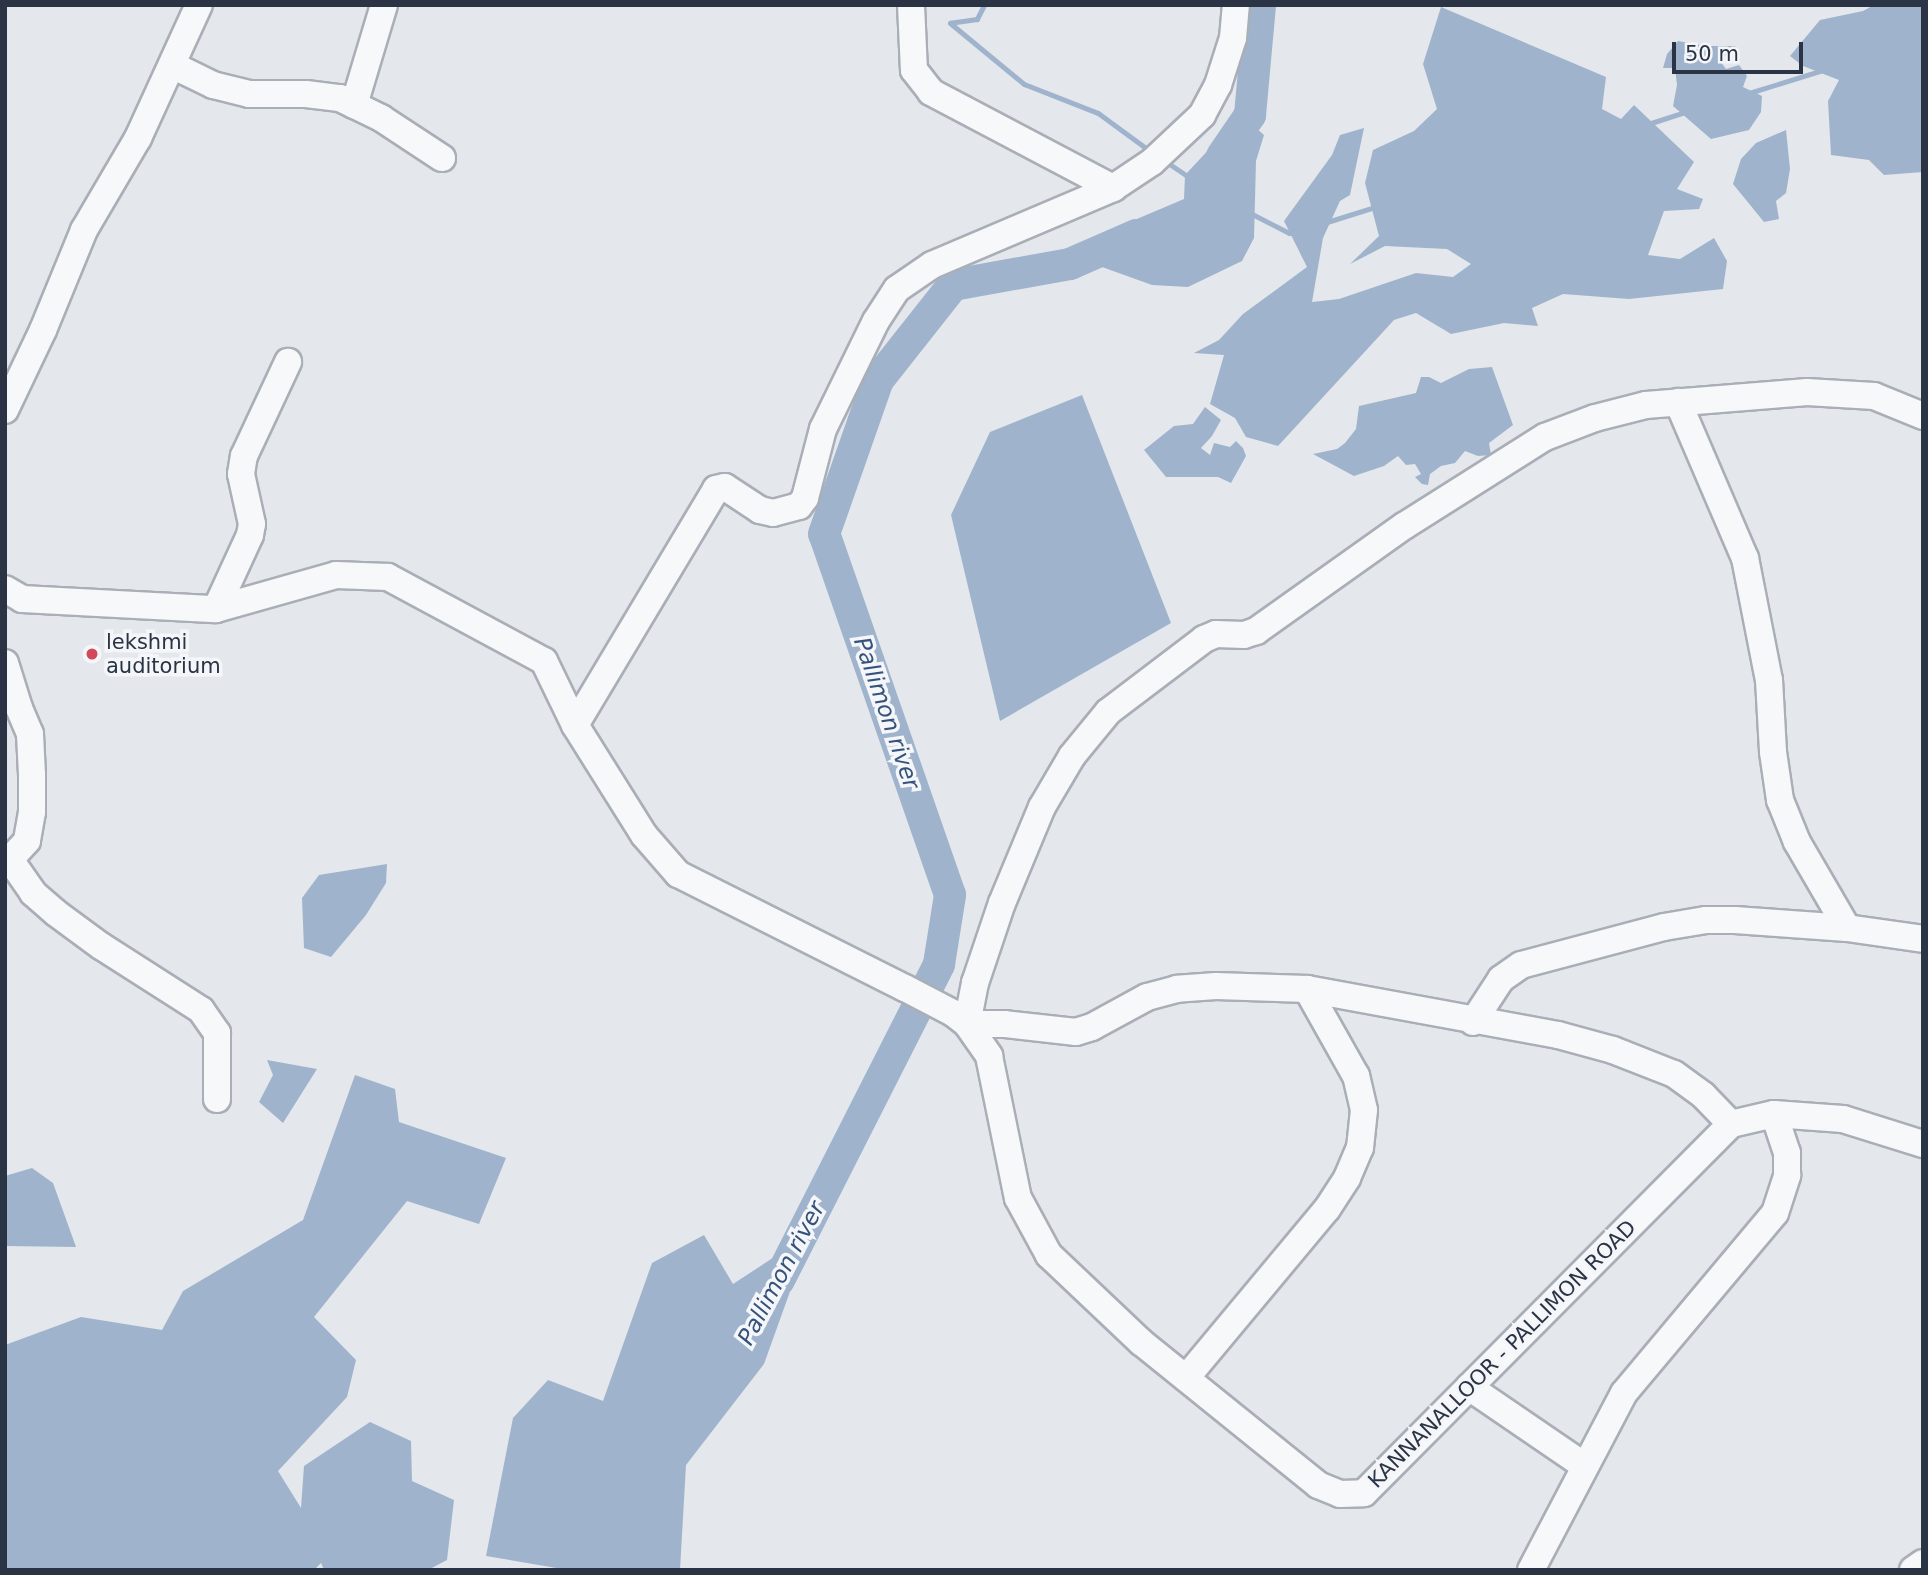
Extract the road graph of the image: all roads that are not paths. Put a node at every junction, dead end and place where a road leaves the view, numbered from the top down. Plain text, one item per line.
1 (199, 5) edge
2 (384, 5) edge
3 (911, 5) edge
4 (1236, 5) edge
5 (172, 65) junction
6 (354, 105) junction
7 (442, 159) dead end
8 (1113, 188) junction
9 (288, 362) dead end
10 (1678, 402) junction
11 (5, 410) edge
12 (1923, 416) edge
13 (5, 589) edge
14 (216, 609) junction
15 (5, 663) edge
16 (575, 725) junction
17 (8, 863) edge
18 (1847, 928) junction
19 (1923, 939) edge
20 (1307, 989) junction
21 (960, 1019) junction
22 (1473, 1022) junction
23 (217, 1100) dead end
24 (1774, 1114) junction
25 (1731, 1124) junction
26 (1923, 1144) edge
27 (1186, 1378) junction
28 (1469, 1387) junction
29 (1585, 1466) junction
30 (1923, 1563) edge
31 (1531, 1570) edge
32 (1913, 1570) edge

1 - 5 street
2 - 6 street
3 - 8 street
4 - 8 street
5 - 6 street
5 - 11 street
6 - 7 street
8 - 16 street
9 - 14 street
10 - 12 street
10 - 18 street
10 - 21 street
13 - 14 street, KANNANALLOOR - PALLIMON ROAD
14 - 16 street, KANNANALLOOR - PALLIMON ROAD
15 - 17 street
16 - 21 street, KANNANALLOOR - PALLIMON ROAD
17 - 23 street
18 - 19 street
18 - 22 street
20 - 21 street
20 - 22 street
20 - 27 street
21 - 27 street, KANNANALLOOR - PALLIMON ROAD
22 - 25 street
24 - 25 street
24 - 26 street
24 - 29 street
25 - 28 street, KANNANALLOOR - PALLIMON ROAD
27 - 28 street, KANNANALLOOR - PALLIMON ROAD
28 - 29 street
29 - 31 street
30 - 32 street

